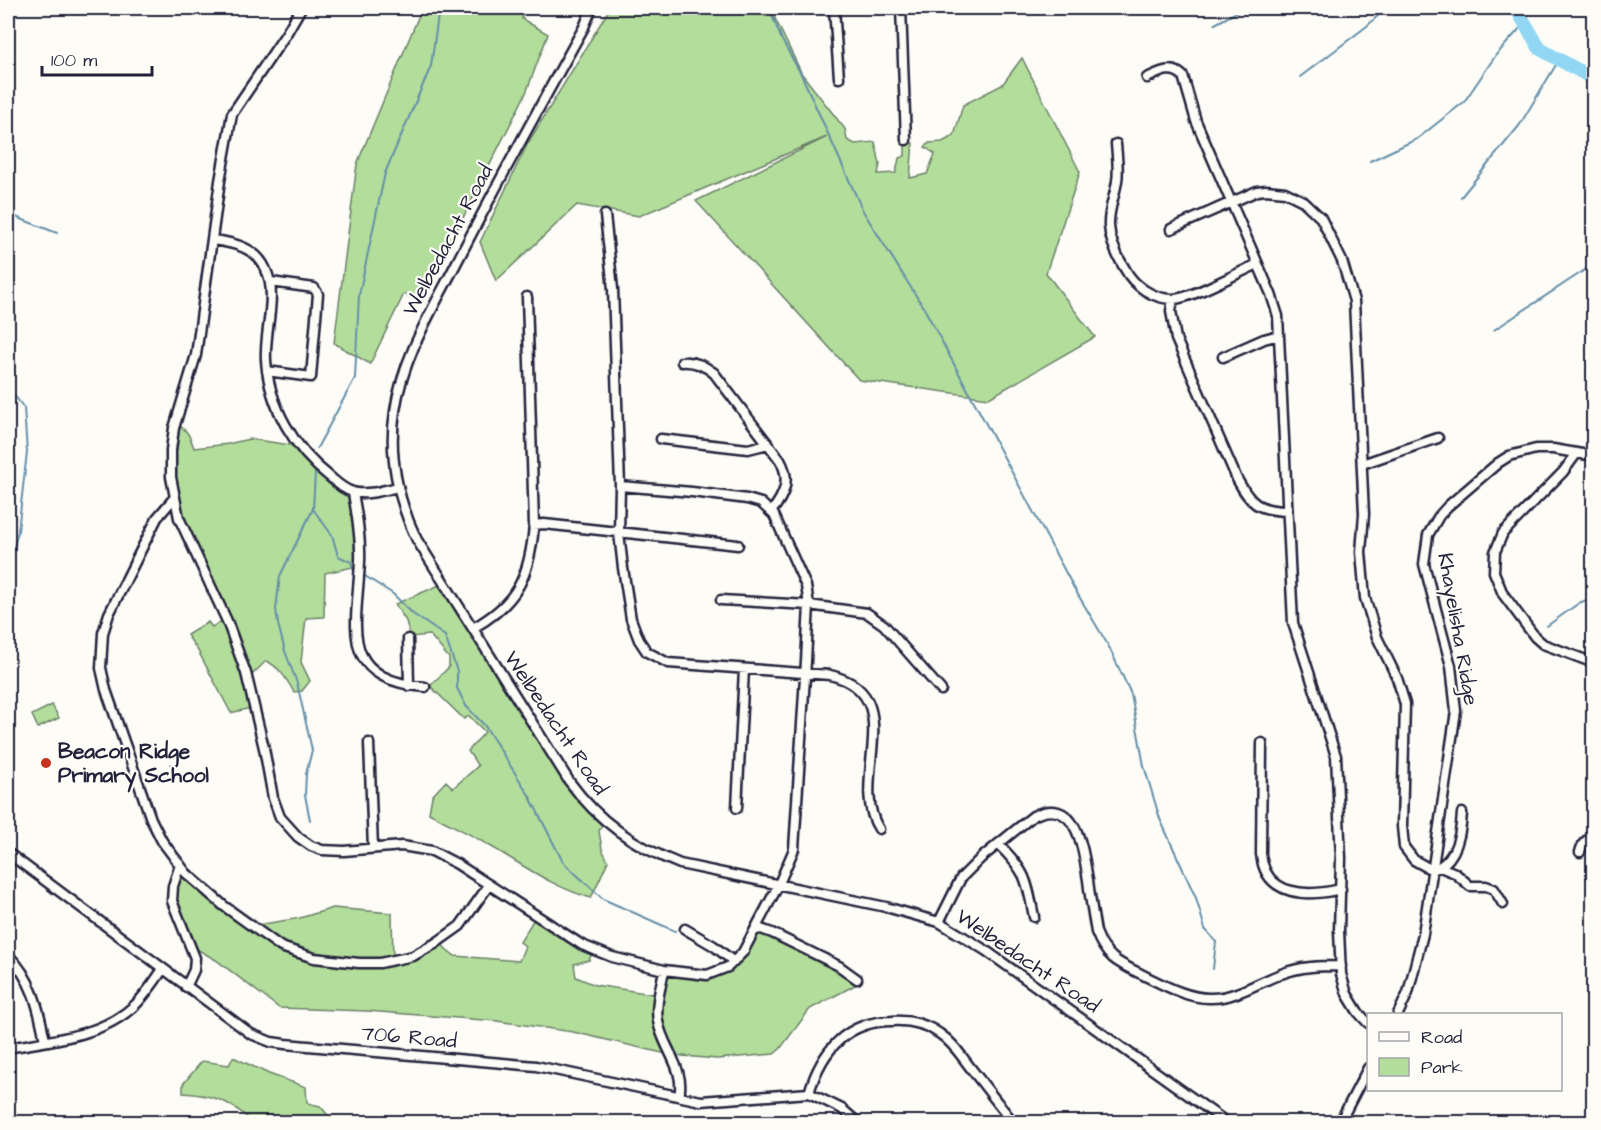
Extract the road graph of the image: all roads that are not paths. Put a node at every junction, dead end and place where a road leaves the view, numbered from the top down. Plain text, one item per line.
1 (301, 8) edge
2 (592, 8) edge
3 (834, 8) edge
4 (901, 8) edge
5 (839, 78) dead end
6 (1148, 78) dead end
7 (906, 140) dead end
8 (1116, 144) dead end
9 (1232, 202) junction
10 (605, 214) dead end
11 (1171, 230) dead end
12 (213, 240) junction
13 (1258, 264) junction
14 (270, 282) junction
15 (526, 297) dead end
16 (1173, 299) junction
17 (1279, 335) junction
18 (1223, 357) dead end
19 (682, 362) dead end
20 (267, 371) junction
21 (1438, 438) dead end
22 (661, 439) dead end
23 (768, 444) junction
24 (1577, 453) junction
25 (1593, 456) edge
26 (1362, 464) junction
27 (620, 486) junction
28 (398, 487) junction
29 (353, 493) junction
30 (174, 498) junction
31 (1287, 511) junction
32 (771, 512) junction
33 (534, 525) junction
34 (619, 533) junction
35 (738, 545) dead end
36 (721, 600) dead end
37 (808, 605) junction
38 (473, 628) junction
39 (408, 639) dead end
40 (1593, 663) edge
41 (744, 669) junction
42 (805, 673) junction
43 (409, 686) junction
44 (425, 687) dead end
45 (941, 690) dead end
46 (369, 743) dead end
47 (1262, 743) dead end
48 (737, 808) dead end
49 (1462, 813) dead end
50 (879, 829) dead end
51 (1593, 839) edge
52 (998, 844) junction
53 (373, 848) junction
54 (1580, 852) dead end
55 (8, 853) edge
56 (180, 865) junction
57 (1436, 868) junction
58 (489, 885) junction
59 (778, 886) junction
60 (1341, 889) junction
61 (1503, 904) dead end
62 (1034, 917) dead end
63 (939, 922) junction
64 (685, 929) dead end
65 (756, 930) junction
66 (8, 955) edge
67 (734, 962) junction
68 (1341, 966) junction
69 (163, 969) junction
70 (664, 970) junction
71 (857, 979) dead end
72 (186, 987) junction
73 (1398, 1013) edge
74 (1367, 1022) edge
75 (45, 1041) junction
76 (8, 1048) edge
77 (1367, 1070) edge
78 (809, 1093) junction
79 (679, 1096) junction
80 (857, 1122) edge
81 (1013, 1122) edge
82 (1226, 1122) edge
83 (1340, 1122) edge

1 - 12 street
2 - 28 street, Welbedacht Road
3 - 5 street
4 - 7 street
6 - 9 street
8 - 16 street
9 - 11 street
9 - 13 street
9 - 26 street
10 - 27 street
12 - 14 street
12 - 30 street
13 - 16 street
13 - 17 street
14 - 20 street
14 - 20 street
15 - 33 street
16 - 31 street
17 - 18 street
17 - 31 street
19 - 23 street
20 - 29 street
21 - 26 street
22 - 23 street
23 - 32 street
24 - 25 street, Khayelisha Ridge
24 - 40 street
24 - 57 street, Khayelisha Ridge
26 - 57 street
27 - 32 street
27 - 34 street
28 - 29 street
28 - 38 street, Welbedacht Road
29 - 43 street
30 - 53 street
30 - 56 street
31 - 60 street
32 - 37 street
33 - 34 street
33 - 38 street
34 - 35 street
34 - 41 street
36 - 37 street
37 - 42 street
37 - 45 street
38 - 59 street, Welbedacht Road
39 - 43 street
41 - 42 street
41 - 48 street
42 - 50 street
42 - 59 street
43 - 44 street
46 - 53 street
47 - 60 street
49 - 57 street
51 - 54 street
52 - 62 street
52 - 63 street
52 - 68 street
53 - 58 street
55 - 69 street, 706 Road
56 - 58 street
56 - 72 street
57 - 61 street
57 - 73 street, Khayelisha Ridge
58 - 70 street
59 - 63 street, Welbedacht Road
59 - 65 street
60 - 68 street
63 - 82 street, Welbedacht Road
64 - 67 street
65 - 67 street
65 - 71 street
66 - 75 street
67 - 70 street
68 - 74 street
69 - 72 street, 706 Road
69 - 75 street
70 - 79 street
72 - 79 street, 706 Road
75 - 76 street
77 - 83 street
78 - 79 street, 706 Road
78 - 80 street, 706 Road
78 - 81 street

